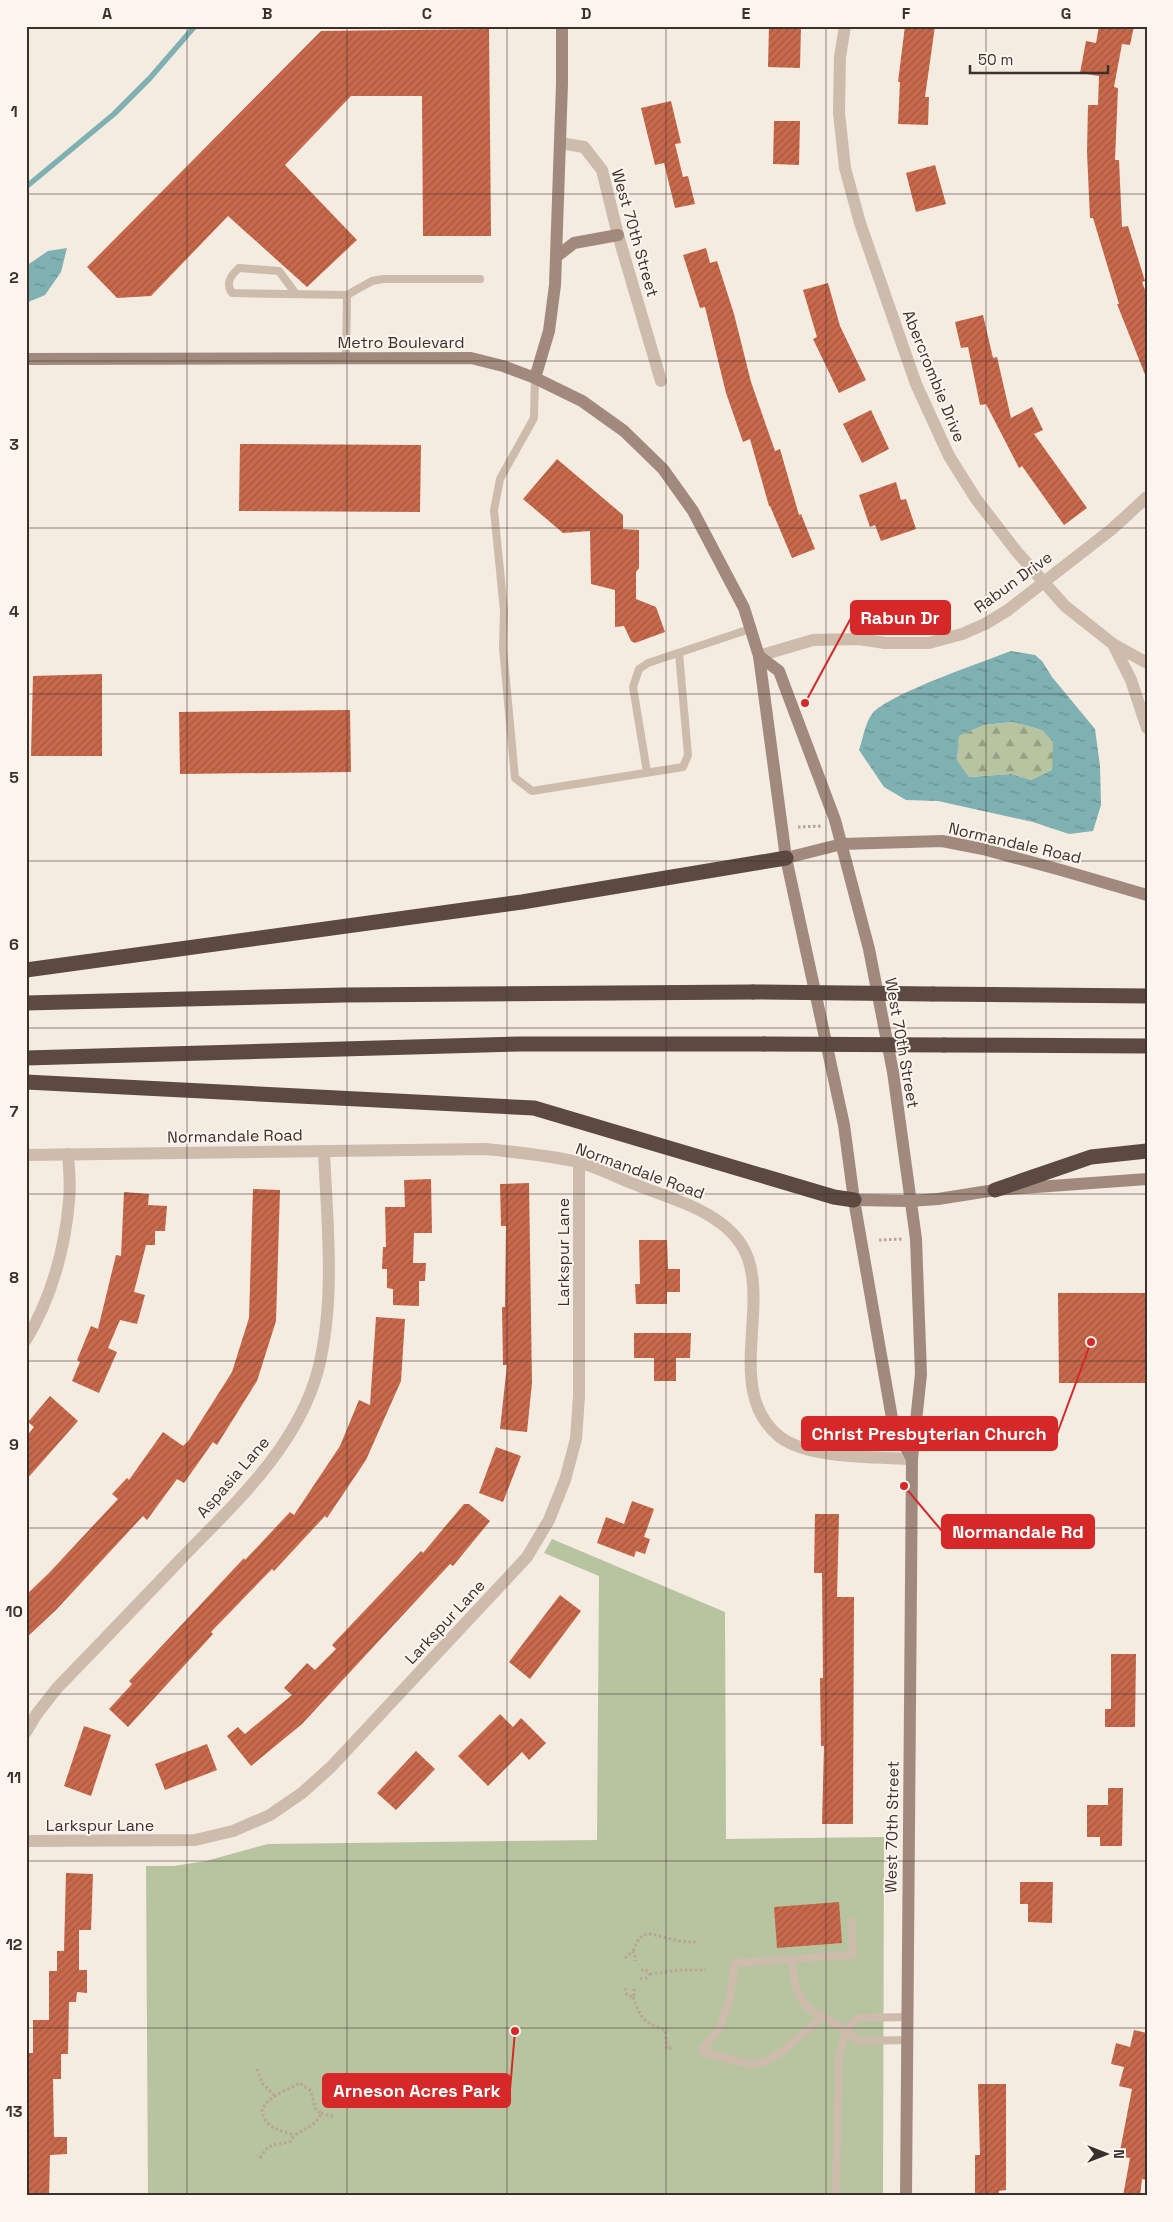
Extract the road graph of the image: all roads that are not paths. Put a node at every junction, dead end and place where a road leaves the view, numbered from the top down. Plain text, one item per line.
1 (562, 26) edge
2 (845, 26) edge
3 (560, 143) junction
4 (618, 235) junction
5 (556, 257) junction
6 (480, 279) dead end
7 (296, 294) junction
8 (347, 295) junction
9 (346, 358) junction
10 (26, 359) edge
11 (535, 378) junction
12 (661, 381) dead end
13 (1147, 497) edge
14 (1043, 582) junction
15 (750, 629) junction
16 (1113, 644) junction
17 (679, 653) junction
18 (760, 656) junction
19 (1147, 663) edge
20 (1147, 728) edge
21 (647, 772) junction
22 (842, 844) junction
23 (786, 858) junction
24 (1147, 895) edge
25 (26, 970) edge
26 (1147, 996) edge
27 (26, 1003) edge
28 (1147, 1046) edge
29 (26, 1058) edge
30 (26, 1082) edge
31 (324, 1151) junction
32 (1147, 1151) edge
33 (68, 1154) junction
34 (26, 1155) edge
35 (580, 1163) junction
36 (1147, 1179) edge
37 (995, 1190) junction
38 (854, 1200) junction
39 (909, 1201) junction
40 (26, 1340) edge
41 (912, 1459) junction
42 (26, 1732) edge
43 (26, 1841) edge
44 (851, 1920) dead end
45 (792, 1959) junction
46 (907, 2017) junction
47 (822, 2018) junction
48 (847, 2030) junction
49 (907, 2040) junction
50 (836, 2196) edge
51 (906, 2196) edge

1 - 3 street
2 - 14 street, Abercrombie Drive
3 - 4 street, West 70th Street
3 - 5 street
4 - 5 street
4 - 12 street, West 70th Street
5 - 11 street
6 - 8 lane
7 - 7 lane
7 - 8 lane
8 - 9 lane
9 - 10 street, Metro Boulevard
9 - 11 street, Metro Boulevard
11 - 15 street
11 - 21 lane
13 - 14 street, Rabun Drive
14 - 16 street, Abercrombie Drive
14 - 18 street, Rabun Drive
15 - 17 lane
15 - 18 street
16 - 19 street, Abercrombie Drive
16 - 20 street
17 - 21 lane
17 - 21 lane
18 - 22 street, West 70th Street
18 - 23 street
22 - 23 street, Normandale Road
22 - 24 street, Normandale Road
22 - 39 street, West 70th Street
23 - 25 highway
23 - 38 street
26 - 27 highway, bridge
28 - 29 highway, bridge
30 - 38 highway
31 - 33 street, Normandale Road
31 - 35 street, Normandale Road
31 - 42 street, Aspasia Lane
32 - 37 highway
33 - 34 street, Normandale Road
33 - 40 street
35 - 41 street, Normandale Road
35 - 43 street, Larkspur Lane
36 - 37 street
37 - 39 street
38 - 39 street
38 - 41 street
39 - 41 street, West 70th Street
41 - 46 street, West 70th Street
44 - 45 lane
45 - 47 lane
45 - 47 lane
46 - 48 lane
46 - 49 street, West 70th Street
47 - 48 lane
48 - 49 lane
48 - 50 lane
49 - 51 street, West 70th Street

